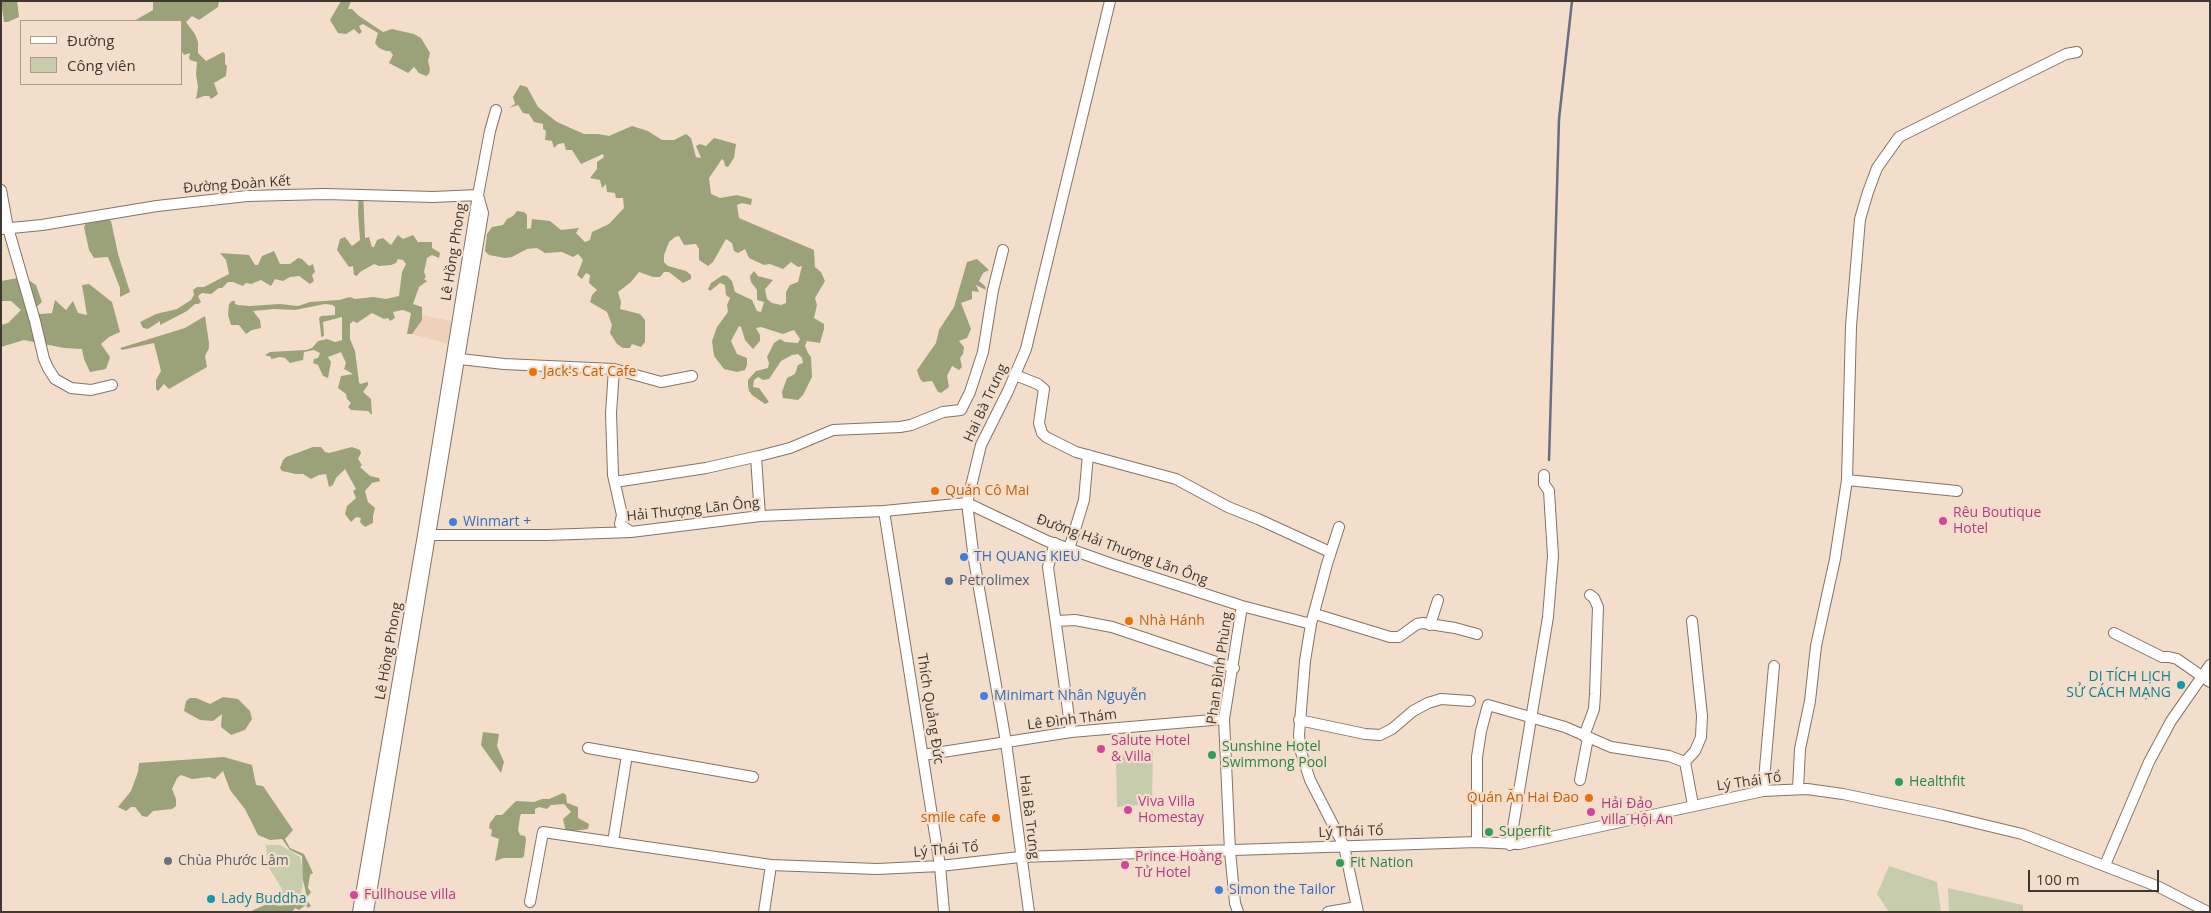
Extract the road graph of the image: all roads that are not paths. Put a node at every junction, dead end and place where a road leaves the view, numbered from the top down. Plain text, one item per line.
1 (1110, 1) edge
2 (2077, 52) dead end
3 (496, 110) dead end
4 (1, 190) edge
5 (478, 195) junction
6 (5, 229) edge
7 (1003, 250) dead end
8 (460, 359) junction
9 (614, 369) junction
10 (1016, 375) junction
11 (692, 376) dead end
12 (112, 385) dead end
13 (1088, 455) junction
14 (756, 457) junction
15 (1544, 475) dead end
16 (1847, 480) junction
17 (615, 482) junction
18 (1957, 491) dead end
19 (966, 503) junction
20 (884, 511) junction
21 (760, 516) junction
22 (1339, 528) dead end
23 (631, 532) junction
24 (427, 534) junction
25 (1055, 544) junction
26 (1069, 548) junction
27 (1330, 552) junction
28 (1590, 595) dead end
29 (1438, 600) dead end
30 (1242, 606) junction
31 (1315, 614) junction
32 (1057, 621) junction
33 (1692, 621) dead end
34 (1311, 624) junction
35 (1430, 625) junction
36 (2114, 632) dead end
37 (1477, 634) dead end
38 (2210, 665) edge
39 (1774, 666) dead end
40 (1234, 668) junction
41 (2202, 675) junction
42 (2210, 682) edge
43 (1470, 700) dead end
44 (1532, 718) junction
45 (1224, 719) junction
46 (1299, 720) junction
47 (1071, 732) junction
48 (1586, 737) junction
49 (1006, 742) junction
50 (588, 748) dead end
51 (627, 755) junction
52 (923, 755) junction
53 (1685, 762) junction
54 (754, 777) dead end
55 (1580, 780) dead end
56 (1798, 789) junction
57 (1763, 790) junction
58 (1693, 805) junction
59 (376, 832) junction
60 (613, 842) junction
61 (1477, 842) junction
62 (1510, 845) junction
63 (1344, 846) junction
64 (1230, 851) junction
65 (1020, 857) junction
66 (771, 865) junction
67 (2106, 865) junction
68 (940, 866) junction
69 (530, 902) dead end
70 (1235, 909) edge
71 (1358, 909) edge
72 (358, 912) edge
73 (368, 912) edge
74 (764, 912) edge
75 (944, 912) edge
76 (1029, 912) edge
77 (1328, 912) edge
78 (2208, 912) edge

1 - 10 street, Hai Bà Trưng
2 - 16 street
3 - 5 street
4 - 6 street
5 - 6 street, Đường Đoàn Kết
5 - 8 street, Lê Hồng Phong
5 - 24 street, Lê Hồng Phong
6 - 12 street
7 - 14 street
8 - 9 street
8 - 24 street, Lê Hồng Phong
9 - 11 street
9 - 17 street
10 - 13 street
10 - 19 street, Hai Bà Trưng
13 - 26 street
13 - 27 street
14 - 17 street
14 - 21 street
15 - 44 street
16 - 18 street
16 - 56 street
17 - 23 street
19 - 20 street, Hải Thượng Lãn Ông
19 - 25 street, Đường Hải Thượng Lãn Ông
19 - 49 street, Hai Bà Trưng
20 - 21 street, Hải Thượng Lãn Ông
20 - 52 street, Thích Quảng Đức
21 - 23 street, Hải Thượng Lãn Ông
22 - 27 street
23 - 24 street, Hải Thượng Lãn Ông
24 - 59 street, Lê Hồng Phong
25 - 26 street, Đường Hải Thượng Lãn Ông
25 - 32 street
26 - 30 street, Đường Hải Thượng Lãn Ông
27 - 31 street
28 - 48 street
29 - 35 street
30 - 34 street, Đường Hải Thượng Lãn Ông
30 - 40 street, Phan Đình Phùng
31 - 34 street
31 - 35 street
32 - 40 street
32 - 47 street
33 - 53 street
34 - 46 street
35 - 37 street
36 - 41 street
38 - 41 street
39 - 57 street
40 - 45 street, Phan Đình Phùng
41 - 42 street
41 - 67 street
43 - 46 street
44 - 48 street
44 - 61 street
44 - 62 street
45 - 47 street, Lê Đình Thám
45 - 64 street, Phan Đình Phùng
46 - 63 street
47 - 49 street, Lê Đình Thám
48 - 53 street
48 - 55 street
49 - 52 street, Lê Đình Thám
49 - 65 street, Hai Bà Trưng
50 - 51 street
51 - 54 street
51 - 60 street
52 - 68 street, Thích Quảng Đức
53 - 58 street
56 - 57 street, Lý Thái Tổ
56 - 67 street, Lý Thái Tổ
57 - 58 street, Lý Thái Tổ
58 - 62 street, Lý Thái Tổ
59 - 72 street, Lê Hồng Phong
59 - 73 street, Lê Hồng Phong
60 - 66 street, Lý Thái Tổ
60 - 69 street, Lý Thái Tổ
61 - 62 street, Lý Thái Tổ
61 - 63 street, Lý Thái Tổ
63 - 64 street, Lý Thái Tổ
63 - 71 street
64 - 65 street, Lý Thái Tổ
64 - 70 street, Phan Đình Phùng
65 - 68 street, Lý Thái Tổ
65 - 76 street, Hai Bà Trưng
66 - 68 street, Lý Thái Tổ
66 - 74 street
67 - 78 street, Lý Thái Tổ
68 - 75 street, Thích Quảng Đức
71 - 77 street

